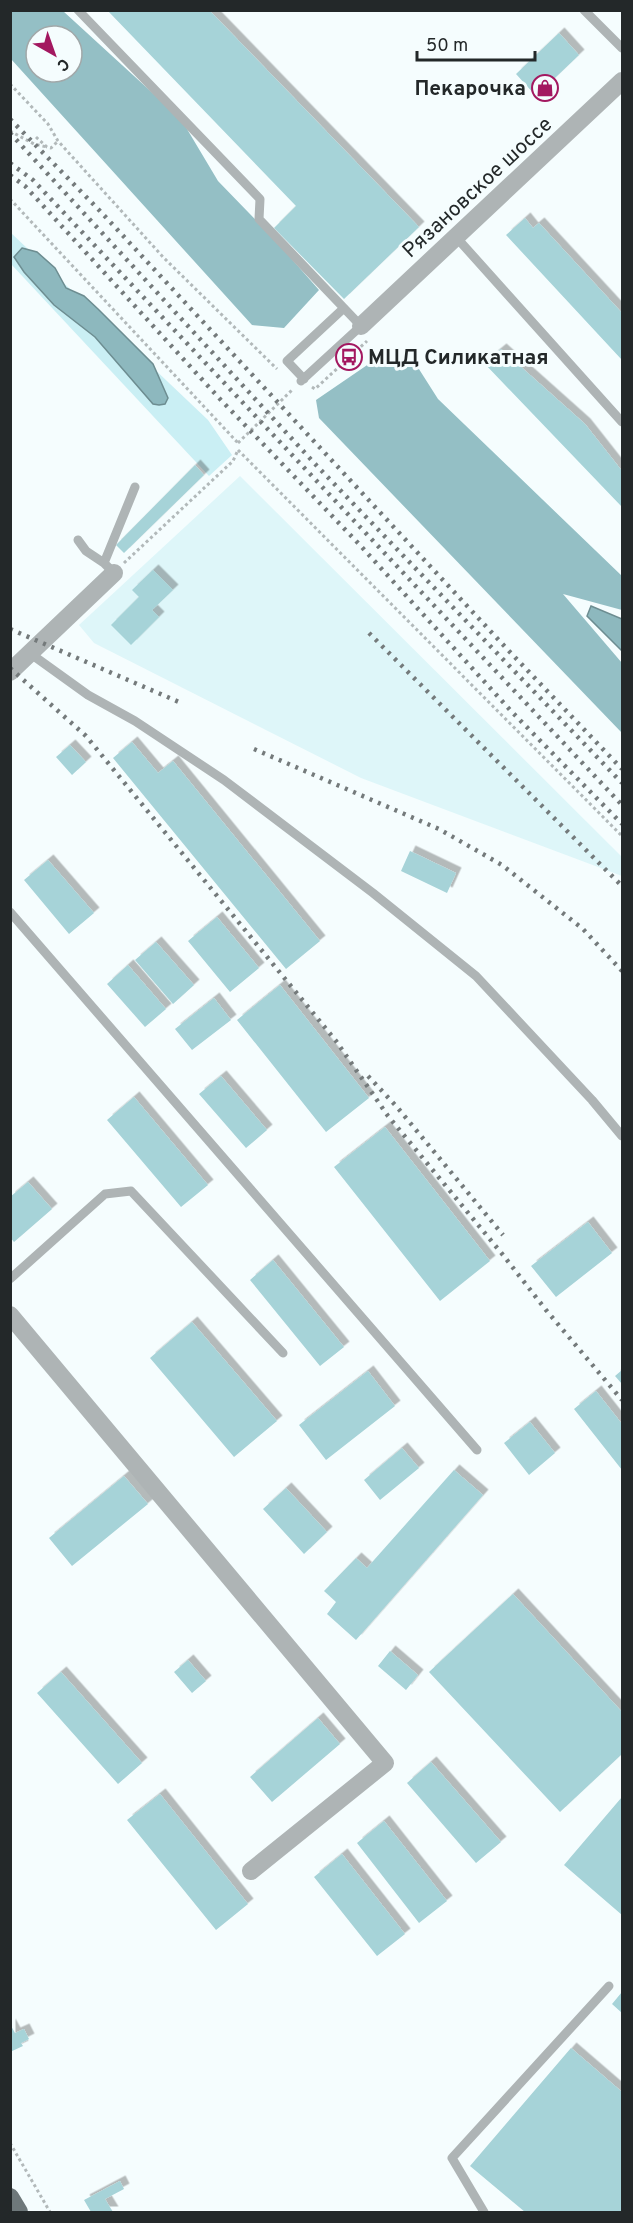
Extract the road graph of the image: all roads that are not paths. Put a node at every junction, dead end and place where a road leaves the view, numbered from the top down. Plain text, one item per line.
1 (78, 10) edge
2 (584, 10) edge
3 (622, 48) edge
4 (622, 81) edge
5 (456, 237) junction
6 (344, 309) junction
7 (361, 326) junction
8 (622, 422) edge
9 (135, 487) dead end
10 (78, 540) dead end
11 (109, 568) junction
12 (31, 654) junction
13 (10, 672) edge
14 (10, 912) edge
15 (622, 1136) edge
16 (10, 1279) edge
17 (10, 1316) edge
18 (283, 1353) dead end
19 (477, 1450) dead end
20 (251, 1871) dead end
21 (609, 1986) dead end
22 (10, 2197) edge
23 (20, 2212) edge
24 (484, 2212) edge

1 - 6 lane
2 - 3 lane
4 - 5 street, Рязановское шоссе
5 - 7 street, Рязановское шоссе
5 - 8 lane
6 - 7 lane
6 - 7 lane
9 - 11 lane
10 - 11 lane
11 - 12 street
12 - 13 street
12 - 15 lane
14 - 19 lane
16 - 18 lane
17 - 20 street
21 - 24 lane
22 - 23 main road

